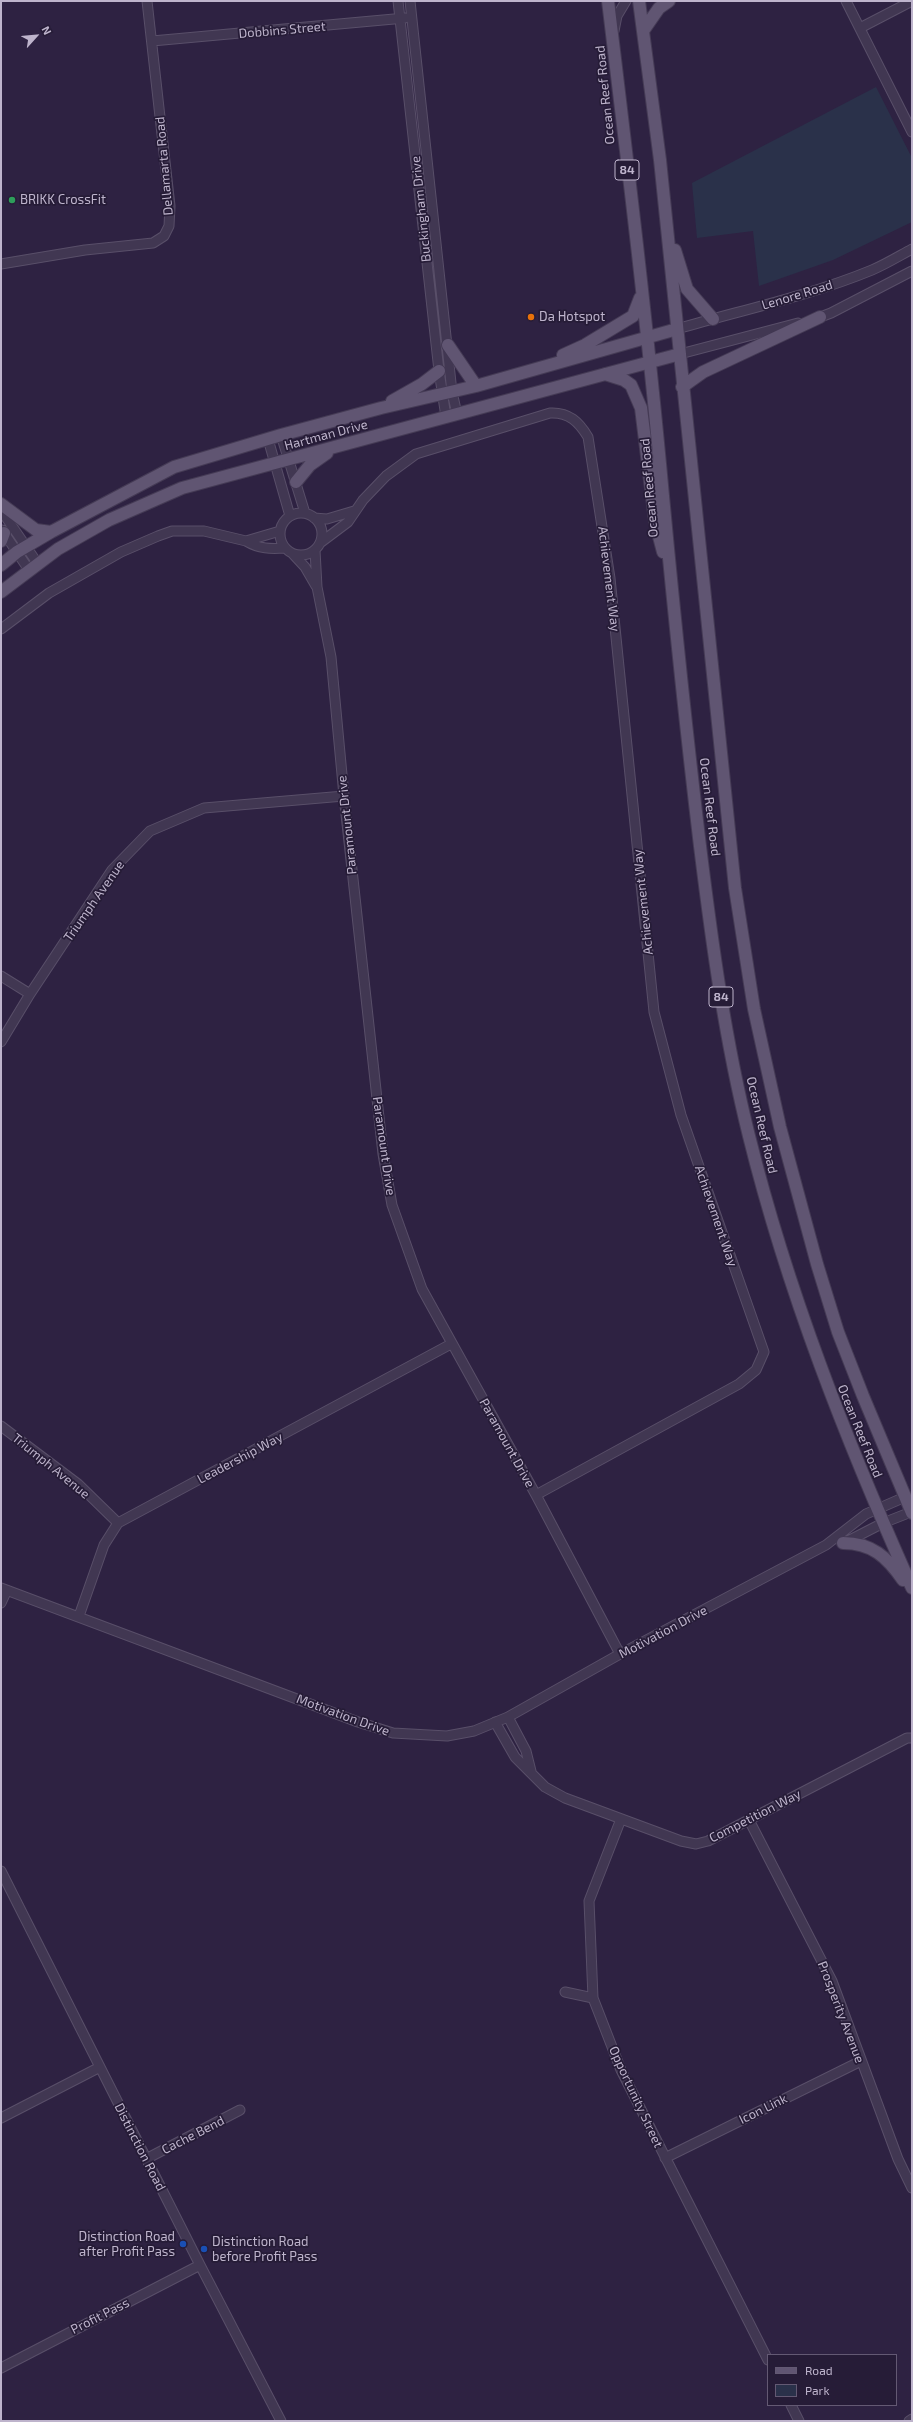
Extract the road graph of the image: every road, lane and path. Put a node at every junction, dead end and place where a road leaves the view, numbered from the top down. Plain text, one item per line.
1 (146, 1) edge
2 (398, 1) edge
3 (410, 1) edge
4 (608, 1) edge
5 (626, 1) edge
6 (639, 1) edge
7 (669, 1) edge
8 (846, 1) edge
9 (912, 1) edge
10 (412, 18) junction
11 (401, 19) junction
12 (860, 28) junction
13 (643, 31) junction
14 (612, 36) junction
15 (152, 41) junction
16 (912, 132) edge
17 (660, 160) junction
18 (912, 249) edge
19 (1, 264) edge
20 (912, 271) edge
21 (641, 294) junction
22 (820, 317) junction
23 (713, 319) junction
24 (677, 329) junction
25 (647, 338) junction
26 (448, 345) junction
27 (680, 354) junction
28 (651, 362) junction
29 (439, 371) junction
30 (604, 374) junction
31 (516, 375) junction
32 (476, 386) junction
33 (682, 387) junction
34 (447, 394) junction
35 (381, 408) junction
36 (452, 416) junction
37 (281, 435) junction
38 (268, 439) junction
39 (334, 447) junction
40 (288, 460) junction
41 (274, 464) junction
42 (296, 482) junction
43 (1, 504) edge
44 (1, 510) edge
45 (354, 511) junction
46 (305, 513) junction
47 (290, 516) junction
48 (314, 518) junction
49 (280, 531) junction
50 (51, 532) junction
51 (2, 534) edge
52 (246, 541) junction
53 (317, 546) junction
54 (22, 550) junction
55 (288, 550) junction
56 (1, 565) edge
57 (34, 567) junction
58 (316, 587) junction
59 (672, 588) junction
60 (1, 592) edge
61 (1, 629) edge
62 (344, 796) junction
63 (1, 976) edge
64 (30, 994) junction
65 (1, 1042) edge
66 (451, 1344) junction
67 (1, 1426) edge
68 (536, 1495) junction
69 (905, 1497) junction
70 (877, 1509) junction
71 (912, 1512) edge
72 (118, 1523) junction
73 (883, 1523) junction
74 (842, 1543) junction
75 (826, 1545) junction
76 (912, 1588) edge
77 (4, 1589) edge
78 (912, 1593) edge
79 (1, 1603) edge
80 (79, 1616) junction
81 (620, 1654) junction
82 (508, 1717) junction
83 (495, 1722) junction
84 (912, 1738) edge
85 (530, 1771) junction
86 (621, 1819) junction
87 (749, 1820) junction
88 (1, 1871) edge
89 (565, 1992) dead end
90 (593, 1998) junction
91 (860, 2061) junction
92 (100, 2067) junction
93 (240, 2110) dead end
94 (1, 2118) edge
95 (665, 2158) junction
96 (146, 2159) junction
97 (912, 2188) edge
98 (200, 2265) junction
99 (767, 2358) edge
100 (1, 2368) edge
101 (792, 2406) edge
102 (912, 2419) edge
103 (281, 2421) edge
104 (799, 2421) edge
105 (909, 2421) edge

1 - 15 street, Dellamarta Road
2 - 11 street, Buckingham Drive
3 - 10 street, Buckingham Drive
4 - 14 main road, Ocean Reef Road / 84
5 - 14 street
6 - 13 main road, Ocean Reef Road / 84
7 - 13 main road
8 - 12 street
9 - 12 street
10 - 11 street, Dobbins Street
10 - 26 street, Buckingham Drive
11 - 15 street, Dobbins Street
11 - 29 street, Buckingham Drive
12 - 16 street
13 - 17 main road, Ocean Reef Road / 84
14 - 21 main road, Ocean Reef Road / 84
15 - 19 street, Dellamarta Road
17 - 23 main road
17 - 24 main road, Ocean Reef Road / 84
18 - 23 street, Lenore Road
20 - 22 street, Lenore Road
21 - 25 main road, Ocean Reef Road / 84
21 - 31 main road
22 - 27 street, Lenore Road
22 - 33 main road
23 - 24 street, Lenore Road
24 - 25 main road, Hartman Drive
24 - 27 main road, Ocean Reef Road / 84
25 - 28 main road, Ocean Reef Road / 84
25 - 31 main road, Hartman Drive
26 - 32 main road
26 - 34 street, Buckingham Drive
27 - 28 main road, Hartman Drive
27 - 33 main road, Ocean Reef Road / 84
28 - 30 main road, Hartman Drive
28 - 59 main road, Ocean Reef Road / 84
29 - 34 street, Buckingham Drive
29 - 35 main road
30 - 36 main road, Hartman Drive
30 - 59 main road
31 - 32 main road, Hartman Drive
32 - 34 main road, Hartman Drive
33 - 69 main road, Ocean Reef Road / 84
34 - 35 main road, Hartman Drive
34 - 36 street, Buckingham Drive
35 - 37 main road, Hartman Drive
36 - 39 main road, Hartman Drive
37 - 38 main road, Hartman Drive
37 - 40 street
38 - 41 street
38 - 50 main road, Hartman Drive
39 - 40 main road, Hartman Drive
39 - 42 main road
40 - 41 main road, Hartman Drive
40 - 42 street
41 - 47 street
41 - 57 main road, Hartman Drive
42 - 46 street
43 - 50 main road
44 - 54 street
45 - 48 street
45 - 53 street, Achievement Way
45 - 68 street, Achievement Way
46 - 47 street
46 - 48 street
47 - 49 street
48 - 53 street
49 - 52 street
49 - 55 street
50 - 54 main road, Hartman Drive
51 - 54 street
52 - 55 street
52 - 61 street
53 - 55 street
53 - 58 street, Paramount Drive
54 - 56 main road, Hartman Drive
54 - 57 street
55 - 58 street, Paramount Drive
57 - 60 main road, Hartman Drive
58 - 62 street, Paramount Drive
59 - 70 main road, Ocean Reef Road / 84
62 - 64 street, Triumph Avenue
62 - 66 street, Paramount Drive
63 - 64 street
64 - 65 street, Triumph Avenue
66 - 68 street, Paramount Drive
66 - 72 street, Leadership Way
67 - 72 street, Triumph Avenue
68 - 81 street, Paramount Drive
69 - 70 street, Motivation Drive
69 - 71 main road, Ocean Reef Road / 84
70 - 73 main road, Ocean Reef Road / 84
70 - 75 street, Motivation Drive
71 - 73 street, Motivation Drive
72 - 80 street, Leadership Way
73 - 74 street, Motivation Drive
73 - 76 main road, Ocean Reef Road / 84
74 - 75 street, Motivation Drive
74 - 78 main road
75 - 81 street, Motivation Drive
77 - 79 street
77 - 80 street, Motivation Drive
80 - 83 street, Motivation Drive
81 - 82 street, Motivation Drive
82 - 83 street, Motivation Drive
82 - 85 street
83 - 85 street, Competition Way
84 - 87 street, Competition Way
85 - 86 street, Competition Way
86 - 87 street, Competition Way
86 - 90 street, Opportunity Street
87 - 91 street, Prosperity Avenue
88 - 92 street, Distinction Road
89 - 90 street
90 - 95 street, Opportunity Street
91 - 95 street, Icon Link
91 - 97 street, Prosperity Avenue
92 - 94 street
92 - 96 street, Distinction Road
93 - 96 street, Cache Bend
95 - 99 street, Opportunity Street
96 - 98 street, Distinction Road
98 - 100 street, Profit Pass
98 - 103 street, Distinction Road
101 - 104 street
102 - 105 street

